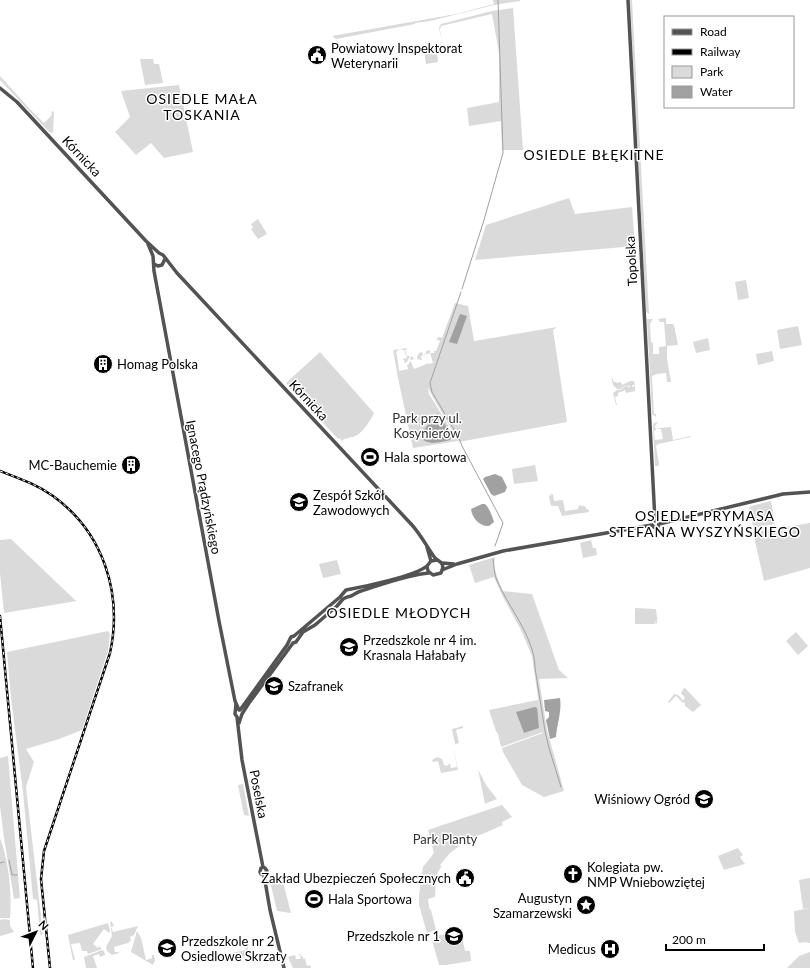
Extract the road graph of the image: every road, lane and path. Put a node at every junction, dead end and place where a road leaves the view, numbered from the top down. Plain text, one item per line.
1 (628, 0) edge
2 (0, 88) edge
3 (146, 241) junction
4 (159, 253) junction
5 (153, 256) junction
6 (165, 260) junction
7 (163, 264) junction
8 (156, 265) junction
9 (173, 269) junction
10 (810, 492) edge
11 (655, 521) junction
12 (659, 524) junction
13 (652, 525) junction
14 (427, 546) junction
15 (437, 560) junction
16 (431, 561) junction
17 (442, 564) junction
18 (457, 564) junction
19 (427, 566) junction
20 (442, 570) junction
21 (429, 573) junction
22 (350, 590) junction
23 (344, 593) junction
24 (352, 595) junction
25 (347, 597) junction
26 (294, 636) junction
27 (297, 639) junction
28 (291, 642) junction
29 (235, 701) junction
30 (246, 703) junction
31 (239, 713) junction
32 (284, 968) edge

1 - 11 street, Topolska
2 - 3 street, Kórnicka
3 - 4 street, Kórnicka
3 - 5 street, Kórnicka
4 - 5 street
4 - 6 street
5 - 8 street
6 - 7 street
6 - 9 street, Kórnicka
7 - 8 street
7 - 9 street, Kórnicka
8 - 29 street, Ignacego Prądzyńskiego
9 - 14 street, Kórnicka
10 - 12 street
11 - 12 street
11 - 13 street
12 - 13 street
13 - 18 street
14 - 15 street, Kórnicka
14 - 16 street, Kórnicka
15 - 16 street
15 - 17 street
16 - 19 street
17 - 18 street
17 - 20 street
18 - 20 street
19 - 21 street
19 - 22 street
20 - 21 street
21 - 24 street
22 - 23 street
22 - 24 street
23 - 25 street
23 - 26 street
24 - 25 street
25 - 27 street
26 - 27 street
26 - 28 street
27 - 28 street
28 - 30 street
28 - 31 street
29 - 30 street
29 - 31 street, Ignacego Prądzyńskiego
30 - 31 street
31 - 32 street, Poselska

